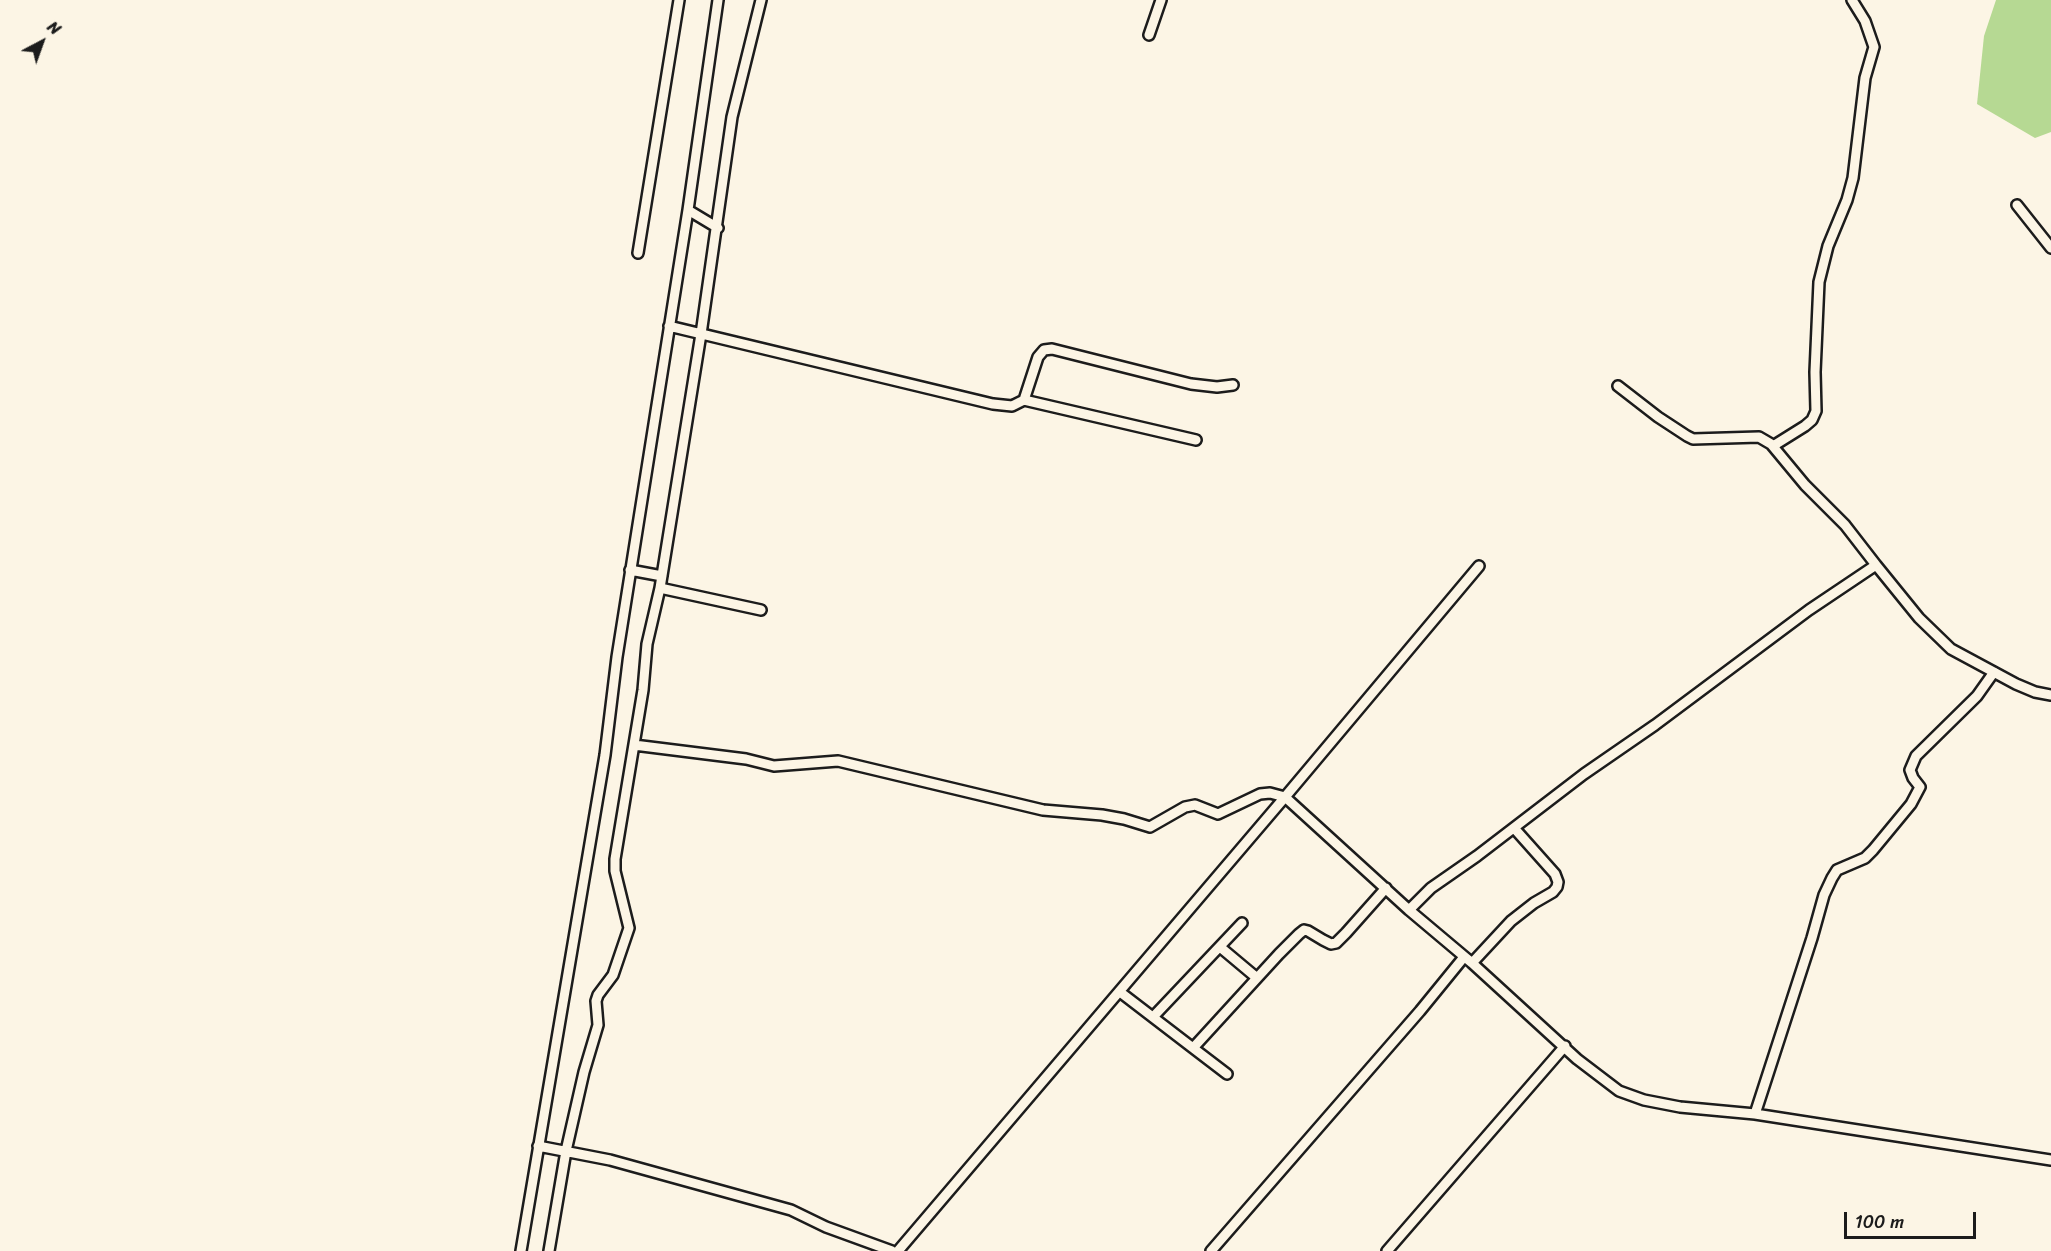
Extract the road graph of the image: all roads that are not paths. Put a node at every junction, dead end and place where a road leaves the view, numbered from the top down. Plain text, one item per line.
1 (679, 0) edge
2 (718, 0) edge
3 (761, 0) edge
4 (1161, 0) edge
5 (1852, 0) edge
6 (1149, 35) dead end
7 (2018, 205) dead end
8 (688, 210) junction
9 (718, 228) junction
10 (2051, 248) edge
11 (638, 253) dead end
12 (669, 326) junction
13 (701, 334) junction
14 (1233, 385) dead end
15 (1618, 386) dead end
16 (1024, 400) junction
17 (1196, 440) dead end
18 (1773, 446) junction
19 (1876, 565) junction
20 (1479, 566) dead end
21 (630, 570) junction
22 (662, 576) junction
23 (660, 588) junction
24 (761, 610) dead end
25 (1994, 672) junction
26 (2051, 695) edge
27 (634, 745) junction
28 (1285, 797) junction
29 (1514, 828) junction
30 (1386, 888) junction
31 (1409, 910) junction
32 (1242, 923) dead end
33 (1221, 947) junction
34 (1468, 960) junction
35 (1257, 978) junction
36 (1119, 992) junction
37 (1153, 1017) junction
38 (1565, 1046) junction
39 (1193, 1048) junction
40 (1227, 1074) dead end
41 (1755, 1114) junction
42 (538, 1146) junction
43 (566, 1151) junction
44 (2051, 1160) edge
45 (521, 1251) edge
46 (549, 1251) edge
47 (892, 1251) edge
48 (898, 1251) edge
49 (1211, 1251) edge
50 (1387, 1251) edge

1 - 11 street
2 - 8 street
3 - 9 street
4 - 6 street
5 - 18 street
7 - 10 street
8 - 9 street
8 - 12 street
9 - 13 street
12 - 13 street
12 - 21 street
13 - 16 street
13 - 22 street
14 - 16 street
15 - 18 street
16 - 17 street
18 - 19 street
19 - 25 street
19 - 29 street
20 - 28 street
21 - 22 street
21 - 42 street
22 - 23 street
23 - 24 street
23 - 27 street
25 - 26 street
25 - 41 street
27 - 28 street
27 - 43 street
28 - 30 street
28 - 36 street
29 - 31 street
29 - 34 street
30 - 31 street
30 - 35 street
31 - 34 street
32 - 33 street
33 - 35 street
33 - 37 street
34 - 38 street
34 - 49 street
35 - 39 street
36 - 37 street
36 - 48 street
37 - 39 street
38 - 41 street
38 - 50 street
39 - 40 street
41 - 44 street
42 - 43 street
42 - 45 street
43 - 46 street
43 - 47 street

